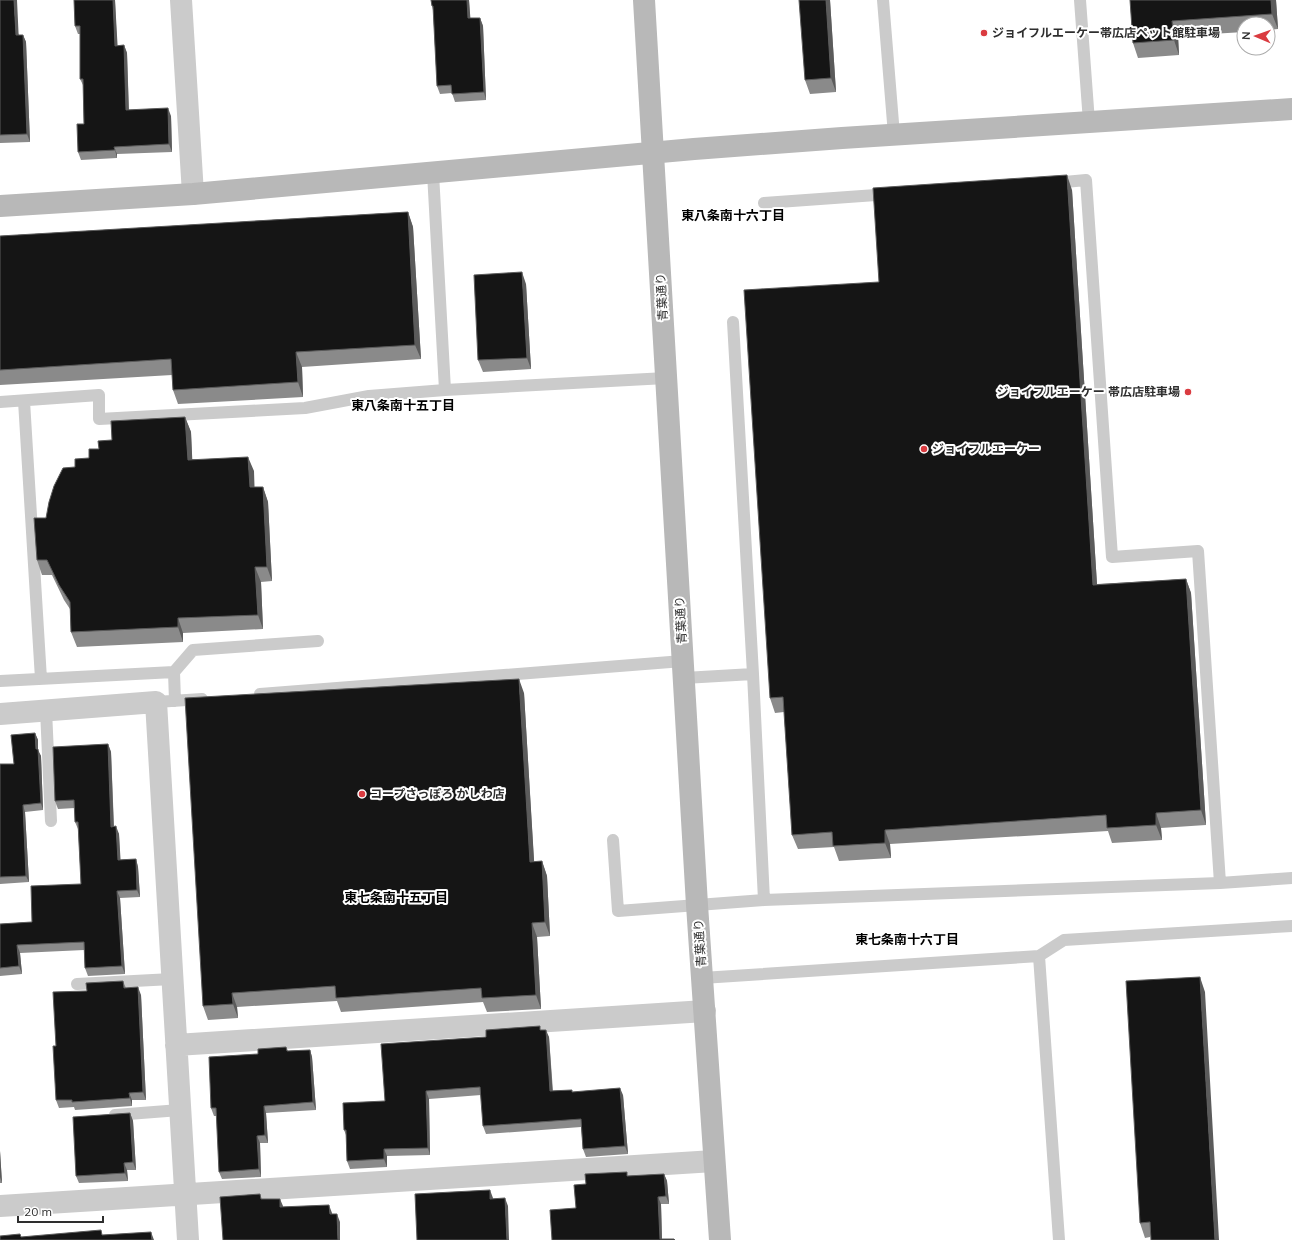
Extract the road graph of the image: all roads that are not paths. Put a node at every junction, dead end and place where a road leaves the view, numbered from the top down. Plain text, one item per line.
1 (181, 0) edge
2 (644, 0) edge
3 (883, 0) edge
4 (1080, 0) edge
5 (1292, 109) edge
6 (1089, 122) junction
7 (894, 135) junction
8 (654, 152) junction
9 (433, 173) junction
10 (1039, 184) edge
11 (906, 193) edge
12 (193, 194) junction
13 (764, 203) dead end
14 (0, 206) edge
15 (733, 322) dead end
16 (666, 378) junction
17 (445, 390) junction
18 (24, 400) junction
19 (0, 402) edge
20 (318, 641) dead end
21 (684, 669) junction
22 (174, 672) junction
23 (754, 674) junction
24 (41, 679) junction
25 (0, 681) edge
26 (251, 695) edge
27 (213, 698) edge
28 (165, 702) junction
29 (46, 710) junction
30 (0, 714) edge
31 (51, 821) dead end
32 (613, 840) dead end
33 (1292, 878) edge
34 (1220, 882) junction
35 (764, 900) junction
36 (697, 905) junction
37 (1292, 926) edge
38 (1039, 956) junction
39 (702, 978) junction
40 (172, 979) junction
41 (77, 984) dead end
42 (704, 1011) junction
43 (176, 1045) junction
44 (180, 1110) junction
45 (103, 1115) edge
46 (714, 1161) junction
47 (184, 1194) junction
48 (0, 1206) edge
49 (188, 1240) edge
50 (720, 1240) edge
51 (1059, 1240) edge

1 - 12 street
2 - 8 street, 青葉通り
3 - 7 lane
4 - 6 lane
5 - 6 street
6 - 7 street
7 - 8 street
8 - 9 street
8 - 16 street, 青葉通り
9 - 12 street
9 - 17 lane
10 - 34 lane
11 - 13 lane
12 - 14 street
15 - 23 lane
16 - 17 lane
16 - 21 street, 青葉通り
17 - 18 lane
18 - 19 lane
18 - 24 lane
20 - 22 lane
21 - 23 lane
21 - 26 lane
21 - 36 street, 青葉通り
22 - 24 lane
22 - 28 lane
23 - 35 lane
24 - 25 lane
27 - 28 lane
28 - 29 street
28 - 40 street
29 - 30 street
29 - 31 lane
32 - 36 lane
33 - 34 lane
34 - 35 lane
35 - 36 lane
36 - 39 street, 青葉通り
37 - 38 lane
38 - 39 lane
38 - 51 lane
39 - 42 street, 青葉通り
40 - 41 lane
40 - 43 street
42 - 43 street
42 - 46 street, 青葉通り
43 - 44 street
44 - 45 lane
44 - 47 street
46 - 47 street
46 - 50 street, 青葉通り
47 - 48 street
47 - 49 street

